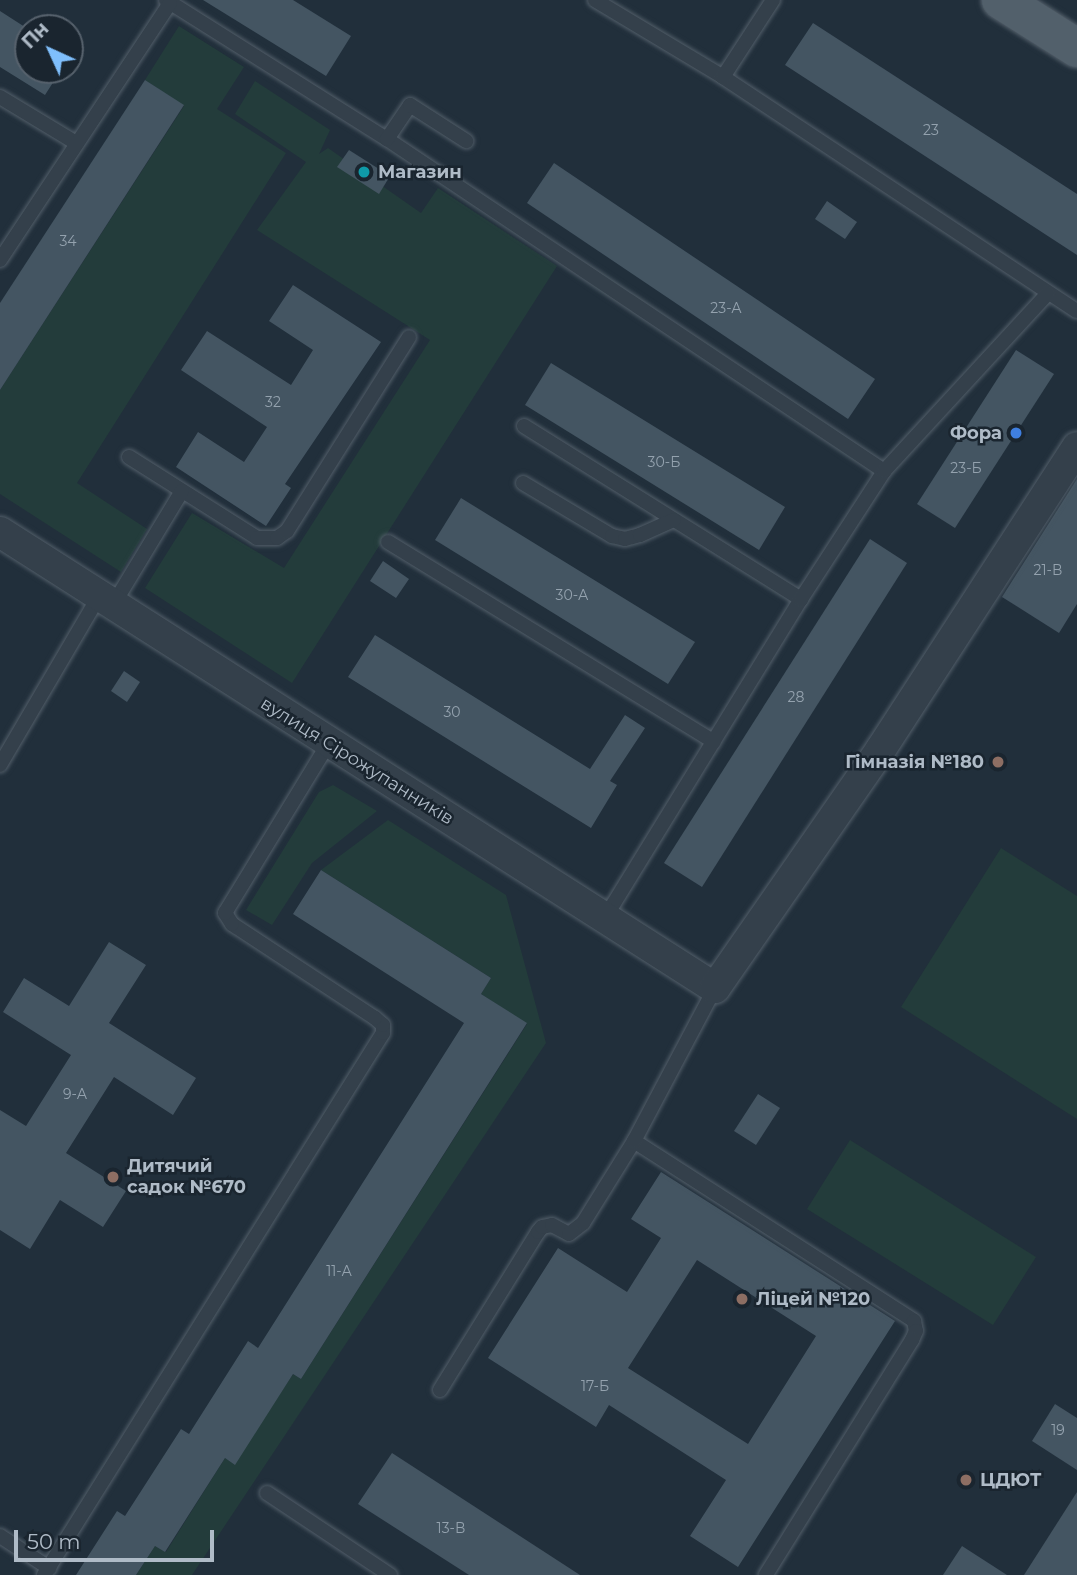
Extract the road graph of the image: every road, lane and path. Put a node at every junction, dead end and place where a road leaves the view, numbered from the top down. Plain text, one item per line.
1 (595, 0) edge
2 (773, 0) edge
3 (1001, 0) edge
4 (168, 1) edge
5 (1077, 48) edge
6 (723, 77) junction
7 (0, 97) edge
8 (387, 139) junction
9 (466, 141) dead end
10 (76, 143) junction
11 (0, 260) edge
12 (1048, 293) junction
13 (1077, 311) edge
14 (410, 337) dead end
15 (524, 426) dead end
16 (1077, 447) edge
17 (129, 457) dead end
18 (884, 471) junction
19 (523, 483) dead end
20 (182, 491) junction
21 (674, 520) junction
22 (0, 532) edge
23 (388, 541) dead end
24 (801, 599) junction
25 (106, 601) junction
26 (713, 742) junction
27 (328, 744) junction
28 (0, 765) edge
29 (606, 916) junction
30 (715, 988) junction
31 (634, 1141) junction
32 (440, 1391) dead end
33 (267, 1493) dead end
34 (0, 1536) edge
35 (47, 1571) edge
36 (390, 1575) edge
37 (766, 1575) edge

1 - 6 lane
2 - 6 lane
3 - 5 main road
4 - 8 lane
4 - 10 lane
6 - 12 lane
7 - 10 lane
8 - 9 lane
8 - 18 lane
10 - 11 lane
12 - 13 lane
12 - 18 lane
14 - 20 lane
15 - 21 lane
16 - 30 street
17 - 20 lane
18 - 24 lane
19 - 21 lane
20 - 25 lane
21 - 24 lane
22 - 25 street, вулиця Сірожупанників
23 - 26 lane
24 - 26 lane
25 - 27 street, вулиця Сірожупанників
25 - 28 lane
26 - 29 lane
27 - 29 street, вулиця Сірожупанників
27 - 35 lane
29 - 30 street, вулиця Сірожупанників
30 - 31 lane
31 - 32 lane
31 - 37 lane
33 - 36 lane
34 - 35 lane

